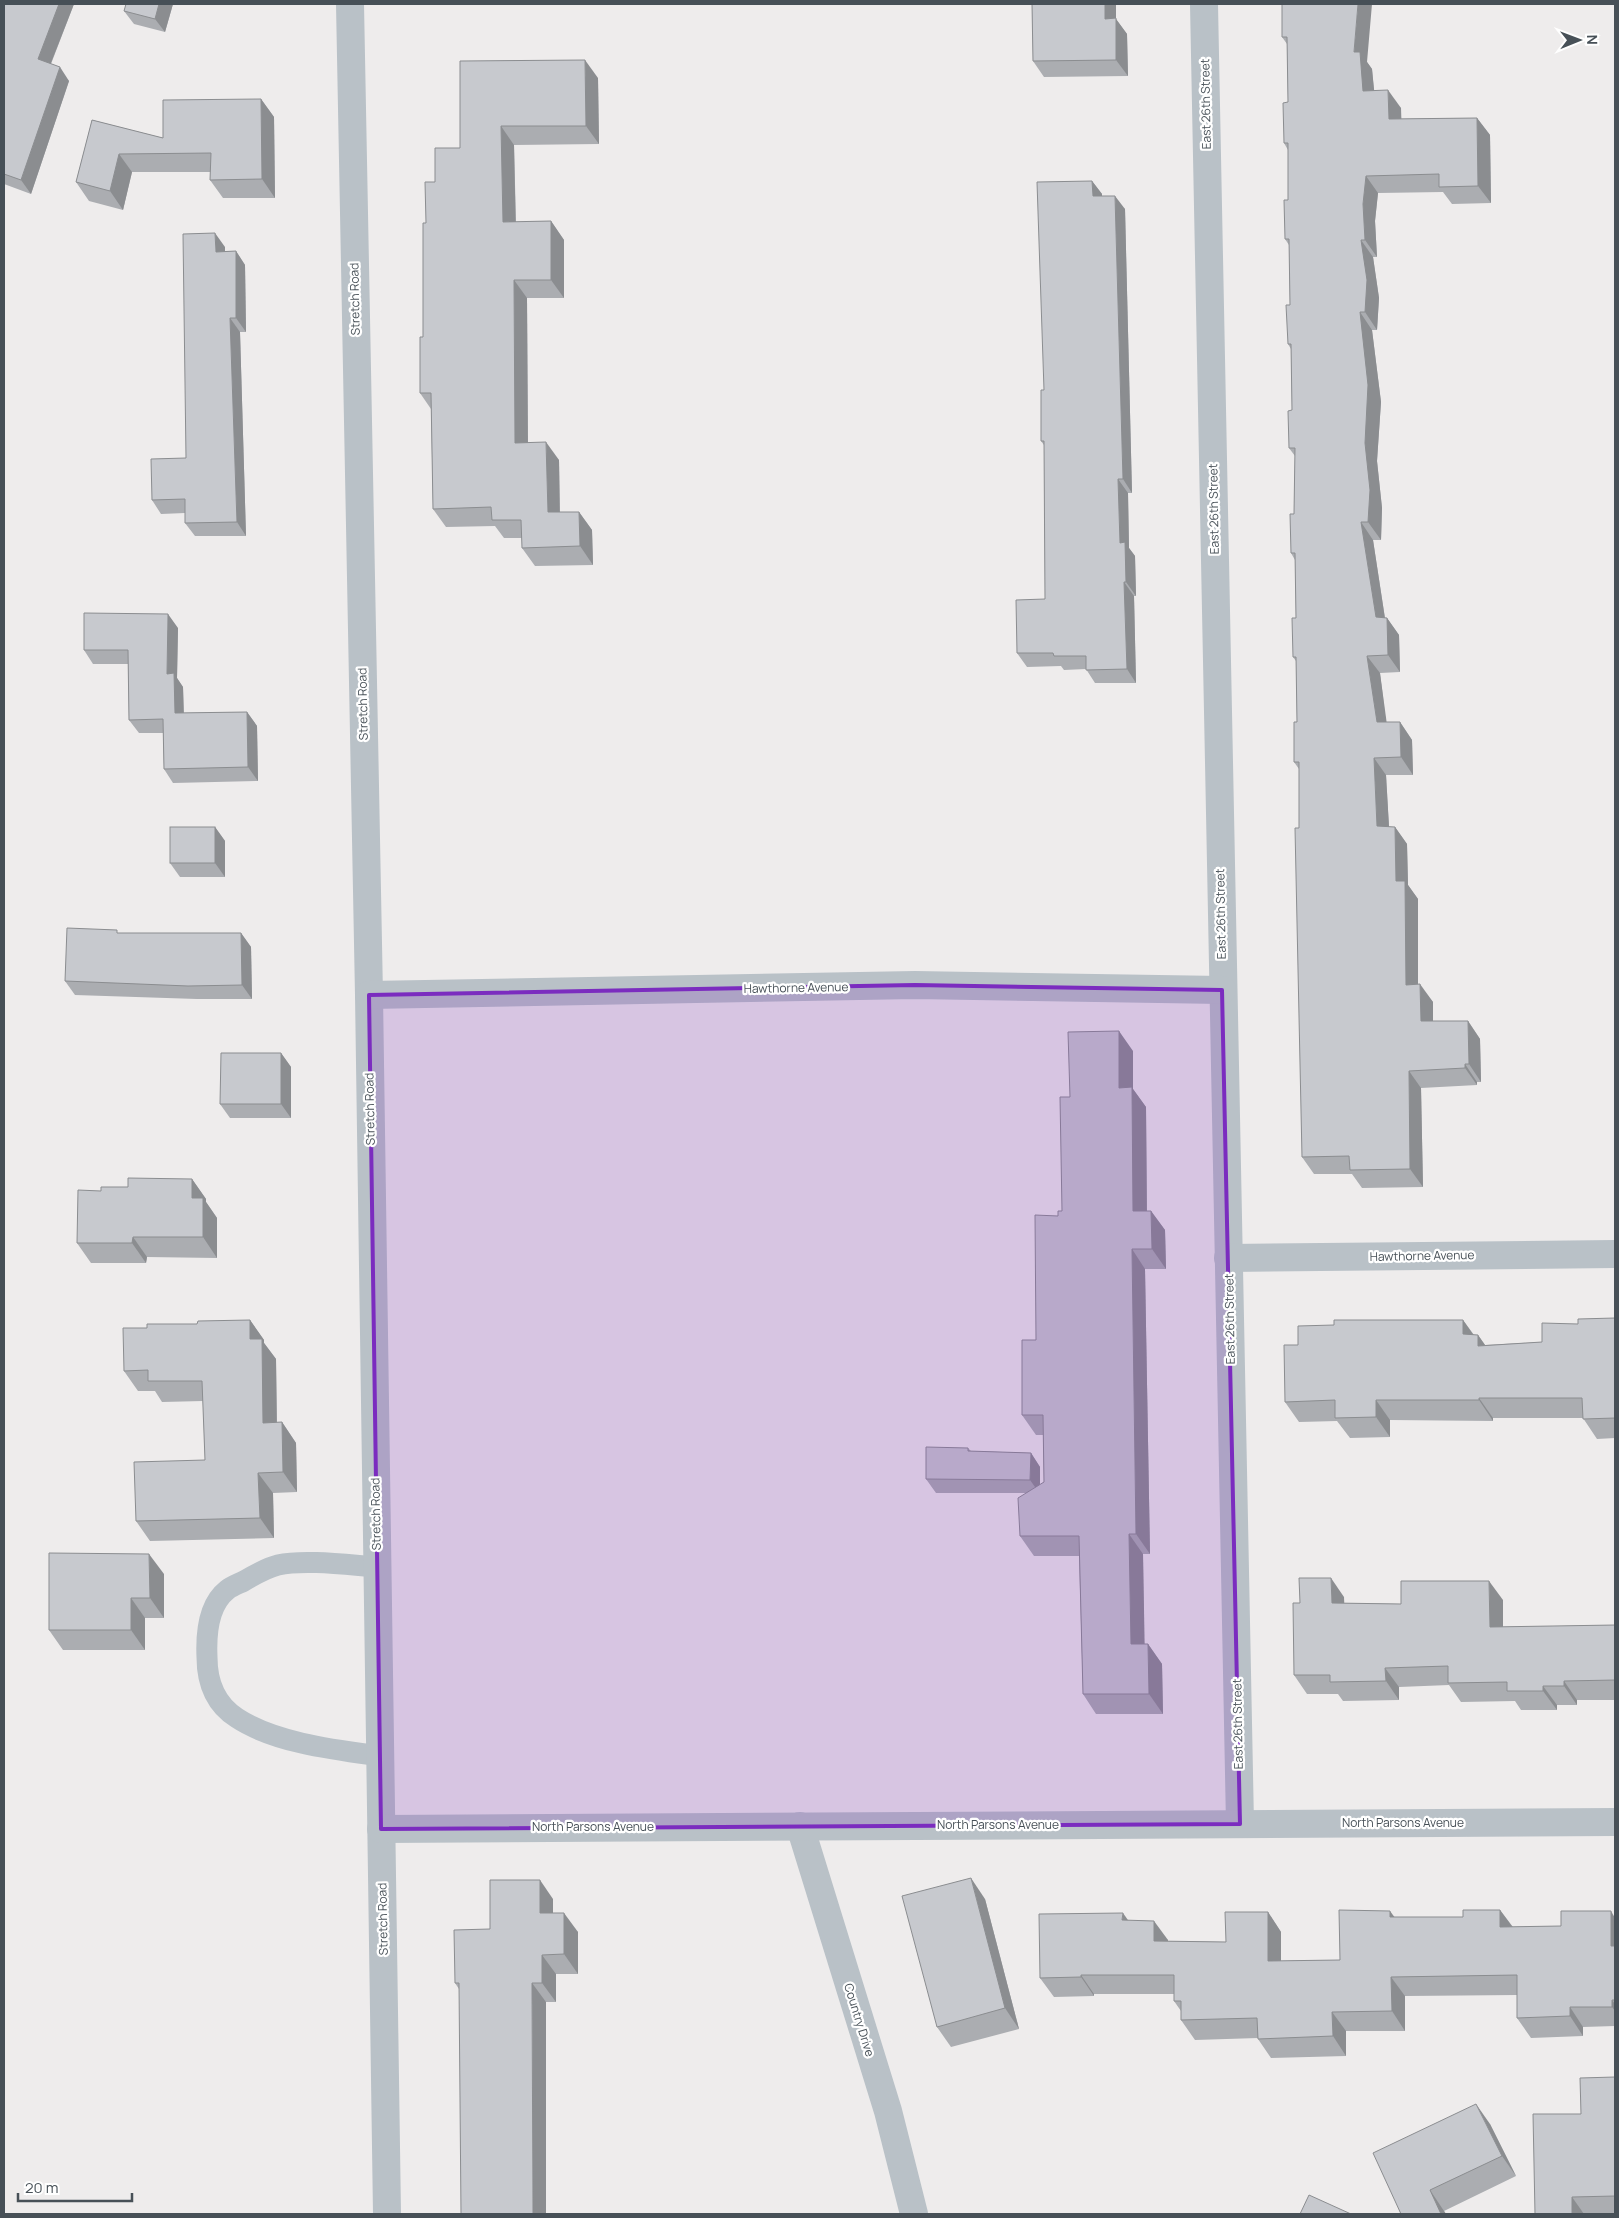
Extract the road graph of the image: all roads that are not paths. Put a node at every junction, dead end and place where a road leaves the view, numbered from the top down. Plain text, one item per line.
1 (350, 4) edge
2 (1204, 4) edge
3 (1222, 990) junction
4 (369, 995) junction
5 (1615, 1254) edge
6 (1228, 1258) junction
7 (377, 1567) junction
8 (380, 1756) junction
9 (1615, 1822) edge
10 (1240, 1824) junction
11 (800, 1826) junction
12 (381, 1828) junction
13 (387, 2214) edge
14 (914, 2214) edge

1 - 4 street, Stretch Road
2 - 3 street, East 26th Street
3 - 4 street, Hawthorne Avenue
3 - 6 street, East 26th Street
4 - 7 street, Stretch Road
5 - 6 street, Hawthorne Avenue
6 - 10 street, East 26th Street
7 - 8 street, Stretch Road
7 - 8 lane
8 - 12 street, Stretch Road
9 - 10 street, North Parsons Avenue
10 - 11 street, North Parsons Avenue
11 - 12 street, North Parsons Avenue
11 - 14 street, Country Drive
12 - 13 street, Stretch Road

